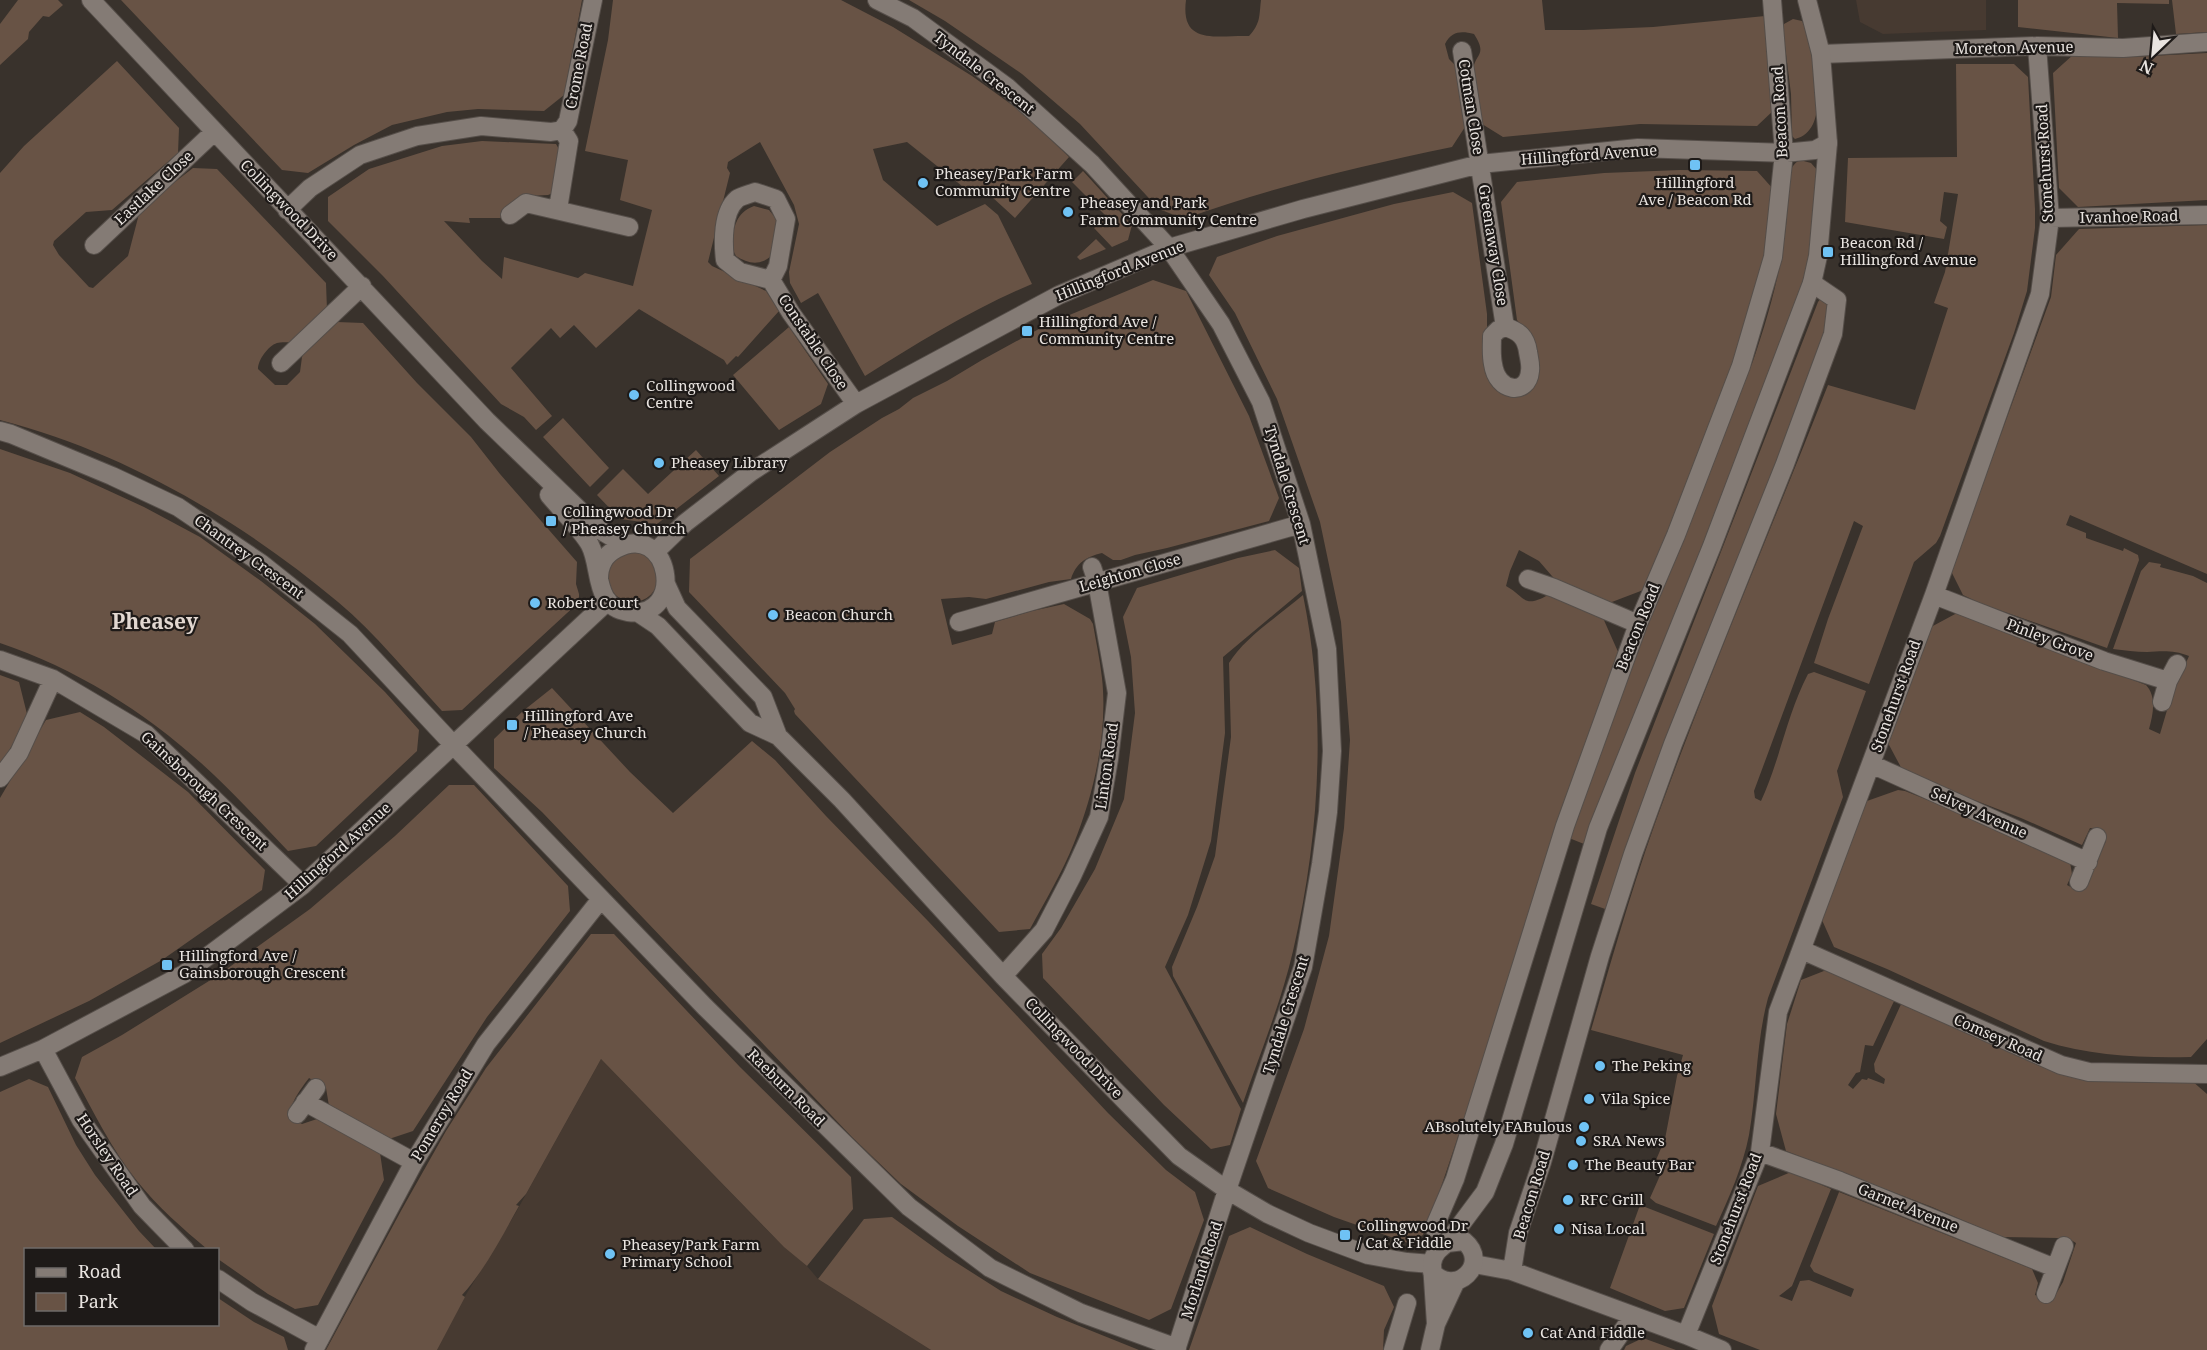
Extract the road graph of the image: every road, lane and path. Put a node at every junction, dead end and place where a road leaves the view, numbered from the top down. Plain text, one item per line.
1 (91, 0) edge
2 (593, 0) edge
3 (877, 0) edge
4 (1807, 0) edge
5 (1773, 9) edge
6 (2207, 42) edge
7 (2037, 46) junction
8 (1462, 51) dead end
9 (1821, 54) junction
10 (561, 130) junction
11 (214, 132) junction
12 (1828, 144) junction
13 (1784, 153) junction
14 (1480, 164) junction
15 (558, 209) junction
16 (287, 210) junction
17 (510, 214) dead end
18 (2207, 215) edge
19 (2050, 218) junction
20 (629, 227) dead end
21 (94, 245) dead end
22 (1169, 248) junction
23 (771, 280) junction
24 (1812, 283) junction
25 (362, 286) junction
26 (1505, 327) dead end
27 (280, 363) dead end
28 (856, 405) junction
29 (487, 421) junction
30 (0, 431) edge
31 (1301, 524) junction
32 (625, 545) junction
33 (654, 552) junction
34 (1094, 574) junction
35 (599, 579) junction
36 (1528, 579) dead end
37 (666, 584) junction
38 (1934, 596) junction
39 (608, 601) junction
40 (637, 612) junction
41 (959, 622) dead end
42 (1638, 624) junction
43 (0, 660) edge
44 (2177, 664) dead end
45 (53, 679) junction
46 (2168, 681) junction
47 (2162, 702) dead end
48 (778, 736) junction
49 (454, 746) junction
50 (1871, 764) junction
51 (0, 778) edge
52 (2097, 837) dead end
53 (2088, 862) junction
54 (2079, 882) dead end
55 (303, 885) junction
56 (600, 899) junction
57 (1802, 950) junction
58 (1003, 976) junction
59 (43, 1049) junction
60 (0, 1067) edge
61 (2207, 1074) edge
62 (306, 1102) dead end
63 (1760, 1152) junction
64 (414, 1162) junction
65 (1227, 1190) junction
66 (1481, 1198) junction
67 (1434, 1228) dead end
68 (1447, 1243) junction
69 (2064, 1246) dead end
70 (183, 1248) edge
71 (1472, 1255) junction
72 (1432, 1268) junction
73 (2055, 1268) junction
74 (1512, 1271) junction
75 (219, 1280) edge
76 (1456, 1281) junction
77 (2046, 1294) dead end
78 (1407, 1303) dead end
79 (1633, 1316) junction
80 (1436, 1324) junction
81 (1686, 1335) junction
82 (317, 1345) edge
83 (1177, 1349) edge
84 (1393, 1350) edge
85 (1430, 1350) edge
86 (1609, 1350) edge
87 (1722, 1350) edge

1 - 11 street, Collingwood Drive
2 - 10 street, Crome Road
3 - 22 street, Tyndale Crescent
4 - 9 street
5 - 13 street, Beacon Road
6 - 7 street, Moreton Avenue
7 - 9 street, Moreton Avenue
7 - 19 street, Stonehurst Road
8 - 14 street, Cotman Close
9 - 12 street
10 - 15 street
10 - 16 street
11 - 16 street, Collingwood Drive
11 - 21 street, Eastlake Close
12 - 13 street, Hillingford Avenue
12 - 24 street
13 - 14 street, Hillingford Avenue
13 - 42 street, Beacon Road
14 - 22 street, Hillingford Avenue
14 - 26 street, Greenaway Close
15 - 17 street
15 - 20 street
16 - 25 street, Collingwood Drive
18 - 19 street, Ivanhoe Road
19 - 38 street, Stonehurst Road
22 - 28 street, Hillingford Avenue
22 - 31 street, Tyndale Crescent
23 - 23 street, Constable Close
23 - 28 street, Constable Close
24 - 66 street
24 - 74 street, Beacon Road
25 - 27 street
25 - 29 street, Collingwood Drive
28 - 33 street, Hillingford Avenue
29 - 32 street, Collingwood Drive
29 - 35 street, Collingwood Drive
30 - 49 street, Chantrey Crescent
31 - 34 street, Leighton Close
31 - 65 street, Tyndale Crescent
32 - 33 street, Collingwood Drive
32 - 35 street
33 - 37 street, Collingwood Drive
34 - 41 street, Leighton Close
34 - 58 street, Linton Road
35 - 39 street, Collingwood Drive
36 - 42 street
37 - 40 street
37 - 48 street, Collingwood Drive
38 - 46 street, Pinley Grove
38 - 50 street, Stonehurst Road
39 - 40 street, Collingwood Drive
39 - 49 street, Hillingford Avenue
40 - 48 street, Collingwood Drive
42 - 67 street, Beacon Road
43 - 45 street, Gainsborough Crescent
44 - 46 street
45 - 51 street
45 - 55 street, Gainsborough Crescent
46 - 47 street
48 - 58 street, Collingwood Drive
49 - 55 street, Hillingford Avenue
49 - 56 street, Raeburn Road
50 - 53 street, Selvey Avenue
50 - 57 street, Stonehurst Road
52 - 53 street
53 - 54 street
55 - 59 street, Hillingford Avenue
56 - 64 street, Pomeroy Road
56 - 83 street, Raeburn Road
57 - 61 street, Comsey Road
57 - 63 street, Stonehurst Road
58 - 65 street, Collingwood Drive
59 - 60 street, Hillingford Avenue
59 - 70 street, Horsley Road
62 - 64 street
63 - 73 street, Garnet Avenue
63 - 81 street, Stonehurst Road
64 - 82 street, Pomeroy Road
65 - 72 street, Collingwood Drive
65 - 83 street, Morland Road
66 - 68 street
66 - 71 street
68 - 71 street
68 - 72 street
69 - 73 street
71 - 74 street
71 - 76 street
72 - 76 street
72 - 80 street
73 - 77 street
74 - 79 street
75 - 82 street
76 - 80 street
78 - 84 street
79 - 81 street
79 - 86 street
80 - 85 street
81 - 87 street

